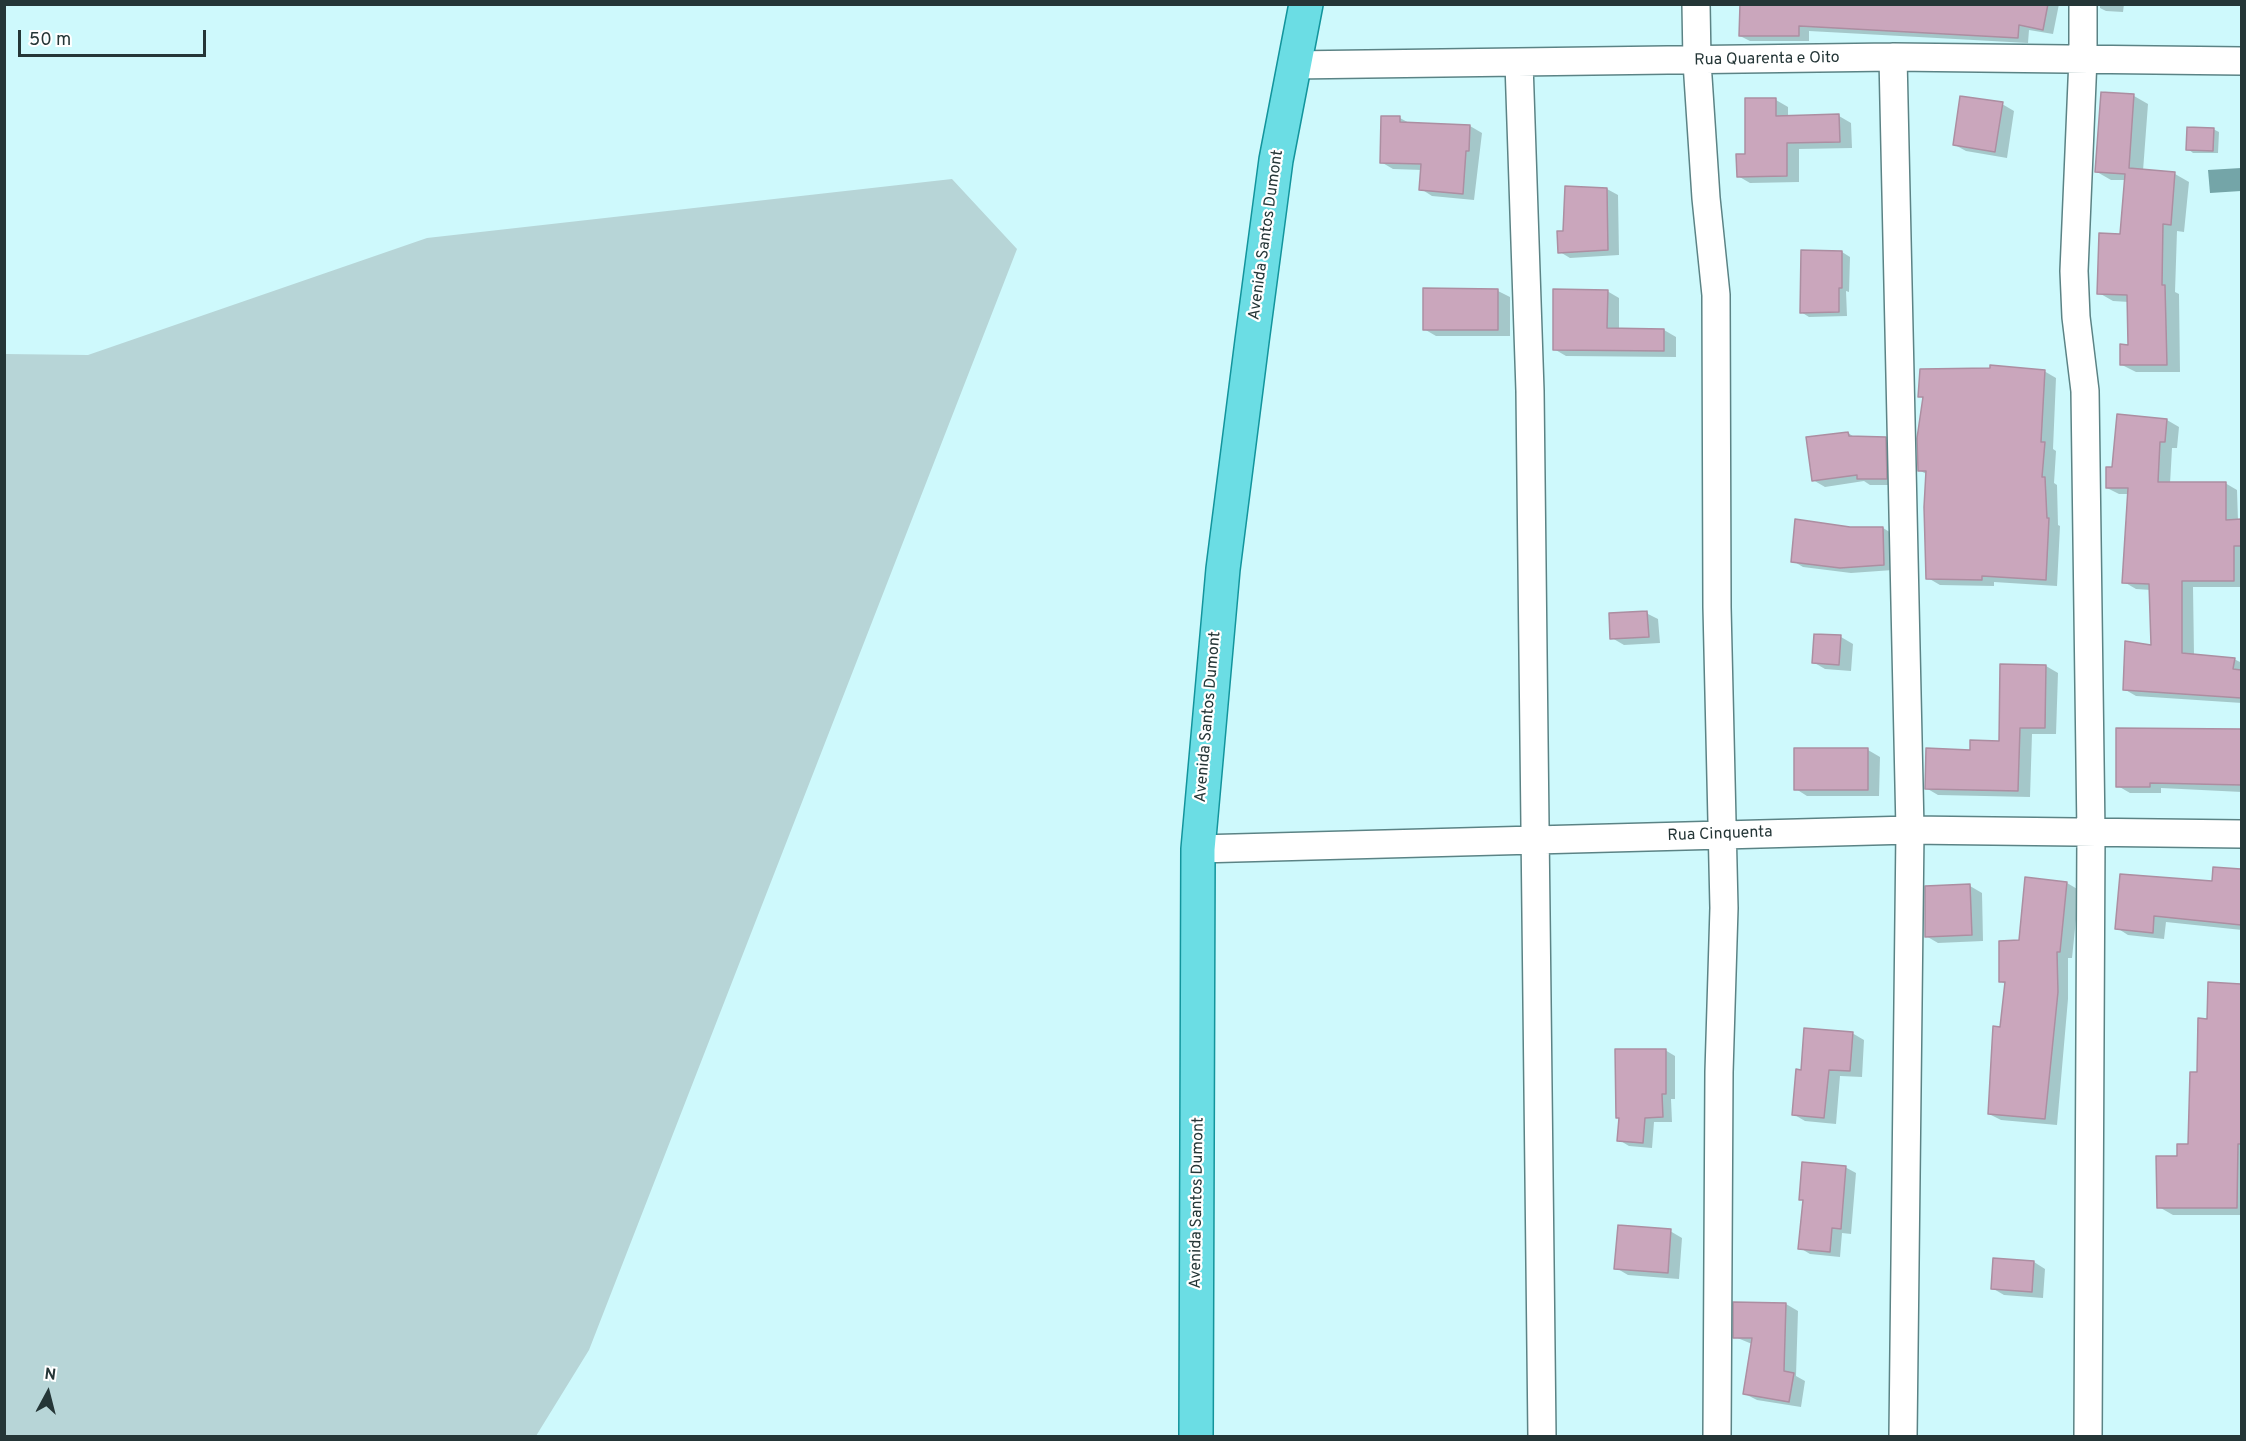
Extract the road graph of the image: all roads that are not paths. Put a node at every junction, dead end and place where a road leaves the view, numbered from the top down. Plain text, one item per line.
1 (1306, 4) edge
2 (1696, 4) edge
3 (2083, 4) edge
4 (1893, 57) junction
5 (2083, 58) junction
6 (2241, 61) edge
7 (1697, 62) junction
8 (1519, 63) junction
9 (1292, 65) junction
10 (1910, 830) junction
11 (2091, 834) junction
12 (2241, 834) edge
13 (1721, 835) junction
14 (1534, 840) junction
15 (1198, 849) junction
16 (1196, 1437) edge
17 (1542, 1437) edge
18 (1717, 1437) edge
19 (1903, 1437) edge
20 (2088, 1437) edge

1 - 9 main road, Avenida Santos Dumont
2 - 7 street
3 - 5 street
4 - 5 street, Rua Quarenta e Oito
4 - 7 street, Rua Quarenta e Oito
4 - 10 street
5 - 6 street, Rua Quarenta e Oito
5 - 11 street
7 - 8 street, Rua Quarenta e Oito
7 - 13 street
8 - 9 street, Rua Quarenta e Oito
8 - 14 street
9 - 15 main road, Avenida Santos Dumont
10 - 11 street, Rua Cinquenta
10 - 13 street, Rua Cinquenta
10 - 19 street
11 - 12 street, Rua Cinquenta
11 - 20 street
13 - 14 street, Rua Cinquenta
13 - 18 street
14 - 15 street, Rua Cinquenta
14 - 17 street
15 - 16 main road, Avenida Santos Dumont

